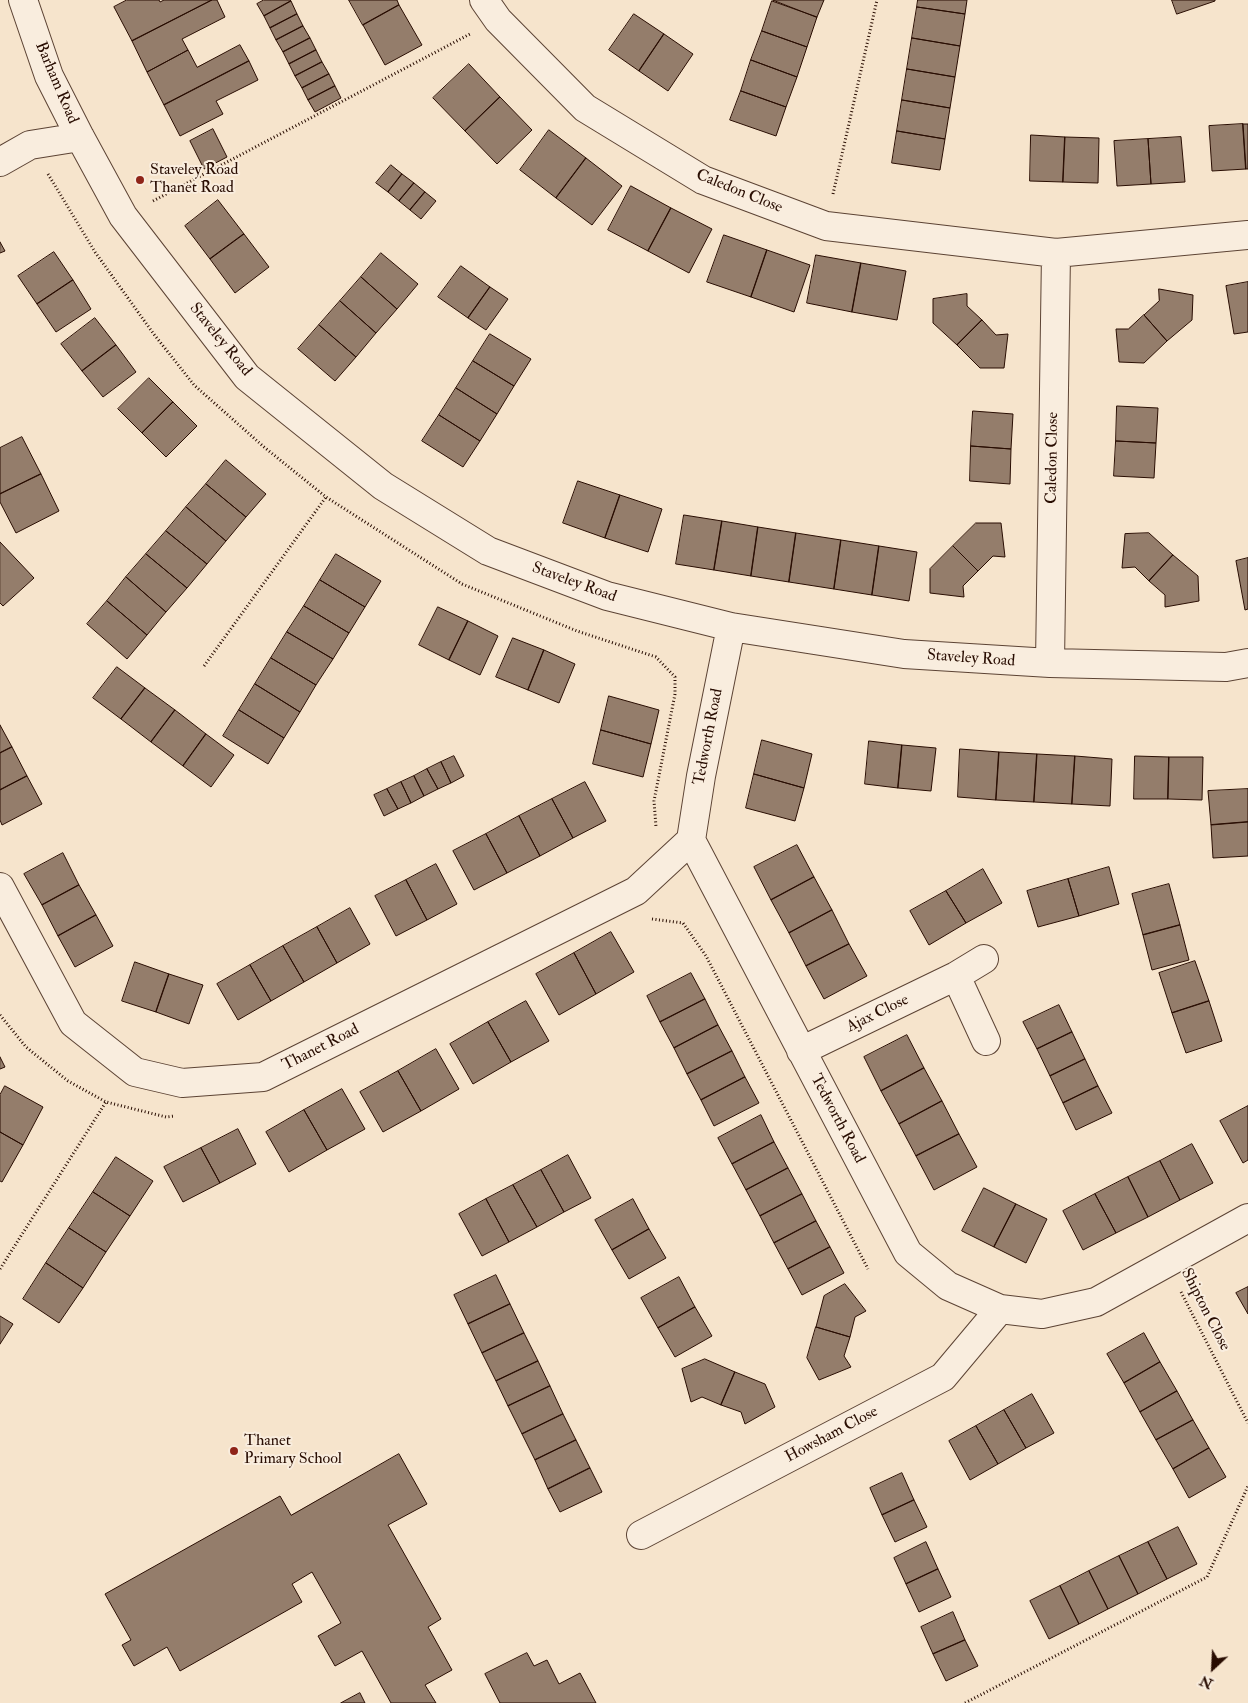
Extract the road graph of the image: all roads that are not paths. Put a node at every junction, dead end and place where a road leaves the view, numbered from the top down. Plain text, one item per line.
1 (23, 0) edge
2 (491, 10) edge
3 (80, 137) junction
4 (0, 162) edge
5 (1248, 235) edge
6 (1056, 253) junction
7 (731, 627) junction
8 (1248, 663) edge
9 (1050, 664) junction
10 (691, 840) junction
11 (0, 887) edge
12 (984, 959) dead end
13 (956, 976) junction
14 (986, 1041) dead end
15 (801, 1051) junction
16 (1248, 1218) edge
17 (1000, 1309) junction
18 (642, 1535) dead end

1 - 3 street, Barham Road
2 - 6 street, Caledon Close
3 - 4 street
3 - 7 street, Staveley Road
5 - 6 street, Caledon Close
6 - 9 street, Caledon Close
7 - 9 street, Staveley Road
7 - 10 street, Tedworth Road
8 - 9 street, Staveley Road
10 - 11 street, Thanet Road
10 - 15 street, Tedworth Road
12 - 13 street, Ajax Close
13 - 14 street
13 - 15 street, Ajax Close
15 - 17 street, Tedworth Road
16 - 17 street, Tedworth Road
17 - 18 street, Howsham Close

